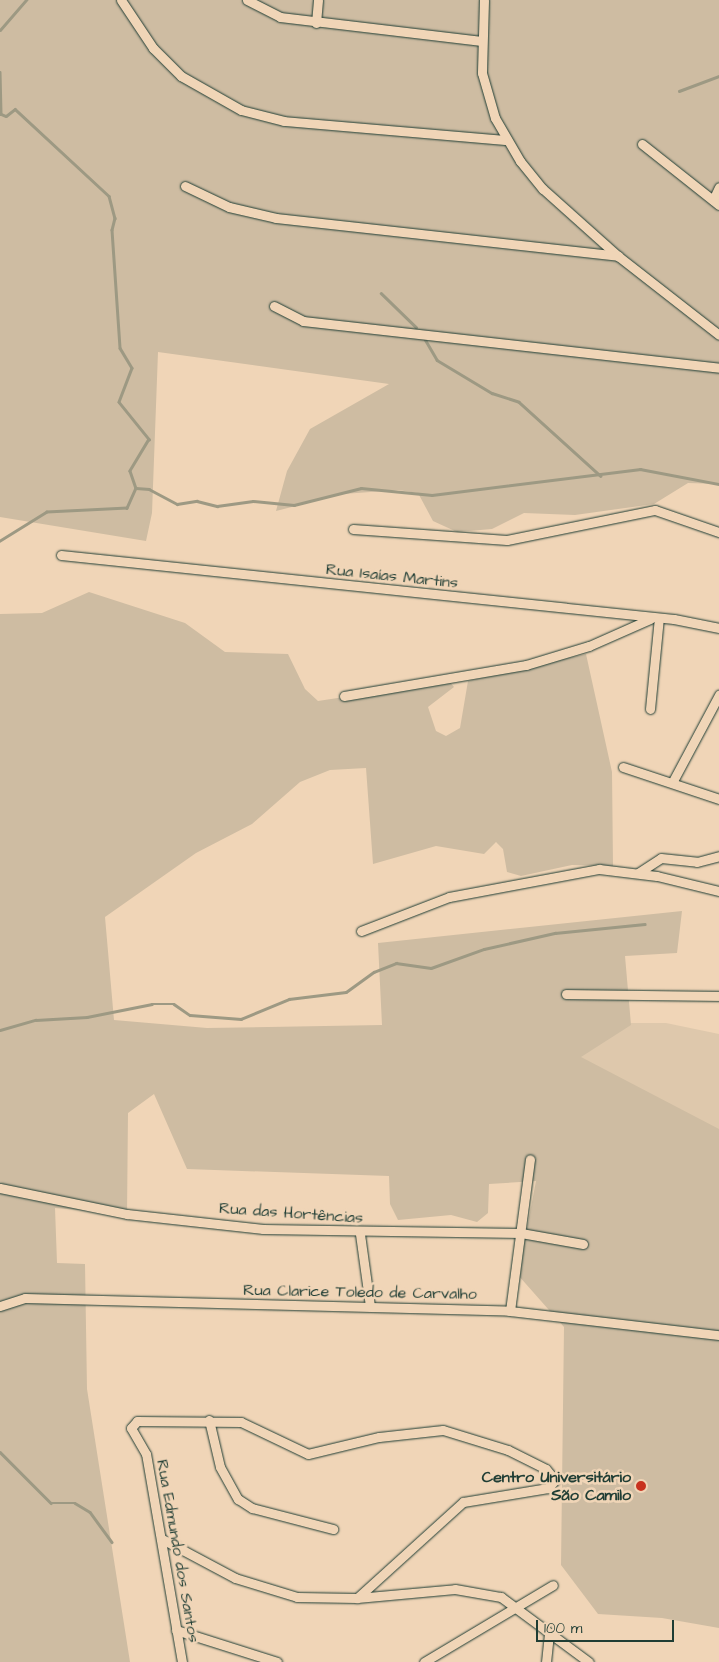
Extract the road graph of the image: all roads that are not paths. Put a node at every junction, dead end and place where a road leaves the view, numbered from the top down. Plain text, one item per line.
1 (121, 0) edge
2 (247, 0) edge
3 (318, 0) edge
4 (484, 0) edge
5 (316, 23) junction
6 (480, 41) junction
7 (506, 140) junction
8 (642, 144) dead end
9 (185, 186) dead end
10 (719, 187) edge
11 (716, 202) edge
12 (618, 256) junction
13 (274, 306) dead end
14 (719, 334) edge
15 (719, 368) edge
16 (353, 529) dead end
17 (719, 532) edge
18 (60, 555) dead end
19 (655, 619) junction
20 (719, 628) edge
21 (719, 695) edge
22 (344, 696) dead end
23 (650, 710) dead end
24 (623, 767) dead end
25 (673, 781) junction
26 (719, 799) edge
27 (719, 856) edge
28 (638, 873) junction
29 (719, 891) edge
30 (361, 932) dead end
31 (566, 994) dead end
32 (719, 996) edge
33 (530, 1159) dead end
34 (0, 1188) edge
35 (360, 1234) junction
36 (521, 1234) junction
37 (583, 1244) dead end
38 (0, 1306) edge
39 (370, 1306) junction
40 (510, 1311) junction
41 (719, 1335) edge
42 (209, 1420) junction
43 (333, 1529) dead end
44 (162, 1539) junction
45 (553, 1585) dead end
46 (357, 1598) junction
47 (516, 1605) junction
48 (176, 1630) junction
49 (549, 1633) junction
50 (182, 1662) edge
51 (277, 1662) edge
52 (424, 1662) edge
53 (546, 1662) edge
54 (589, 1662) edge

1 - 7 street
2 - 5 street
3 - 5 street
4 - 6 street
5 - 6 street
6 - 7 street
7 - 12 street
8 - 11 street
9 - 12 street
10 - 11 street
12 - 14 street
13 - 15 street
16 - 17 street
18 - 19 street, Rua Isaías Martins
19 - 20 street, Rua Isaías Martins
19 - 22 street
19 - 23 street
21 - 25 street
24 - 25 street
25 - 26 street
27 - 28 street
28 - 29 street
28 - 30 street
31 - 32 street
33 - 36 street
34 - 35 street, Rua das Hortências
35 - 36 street, Rua das Hortências
35 - 39 street
36 - 37 street, Rua das Hortências
36 - 40 street
38 - 39 street, Rua Clarice Toledo de Carvalho
39 - 40 street, Rua Clarice Toledo de Carvalho
40 - 41 street, Rua Clarice Toledo de Carvalho
42 - 43 street
42 - 44 street, Rua Edmundo dos Santos
42 - 46 street
44 - 46 street
44 - 48 street, Rua Edmundo dos Santos
45 - 47 street
46 - 47 street
47 - 49 street
47 - 52 street
48 - 50 street, Rua Edmundo dos Santos
48 - 51 street
49 - 53 street
49 - 54 street

